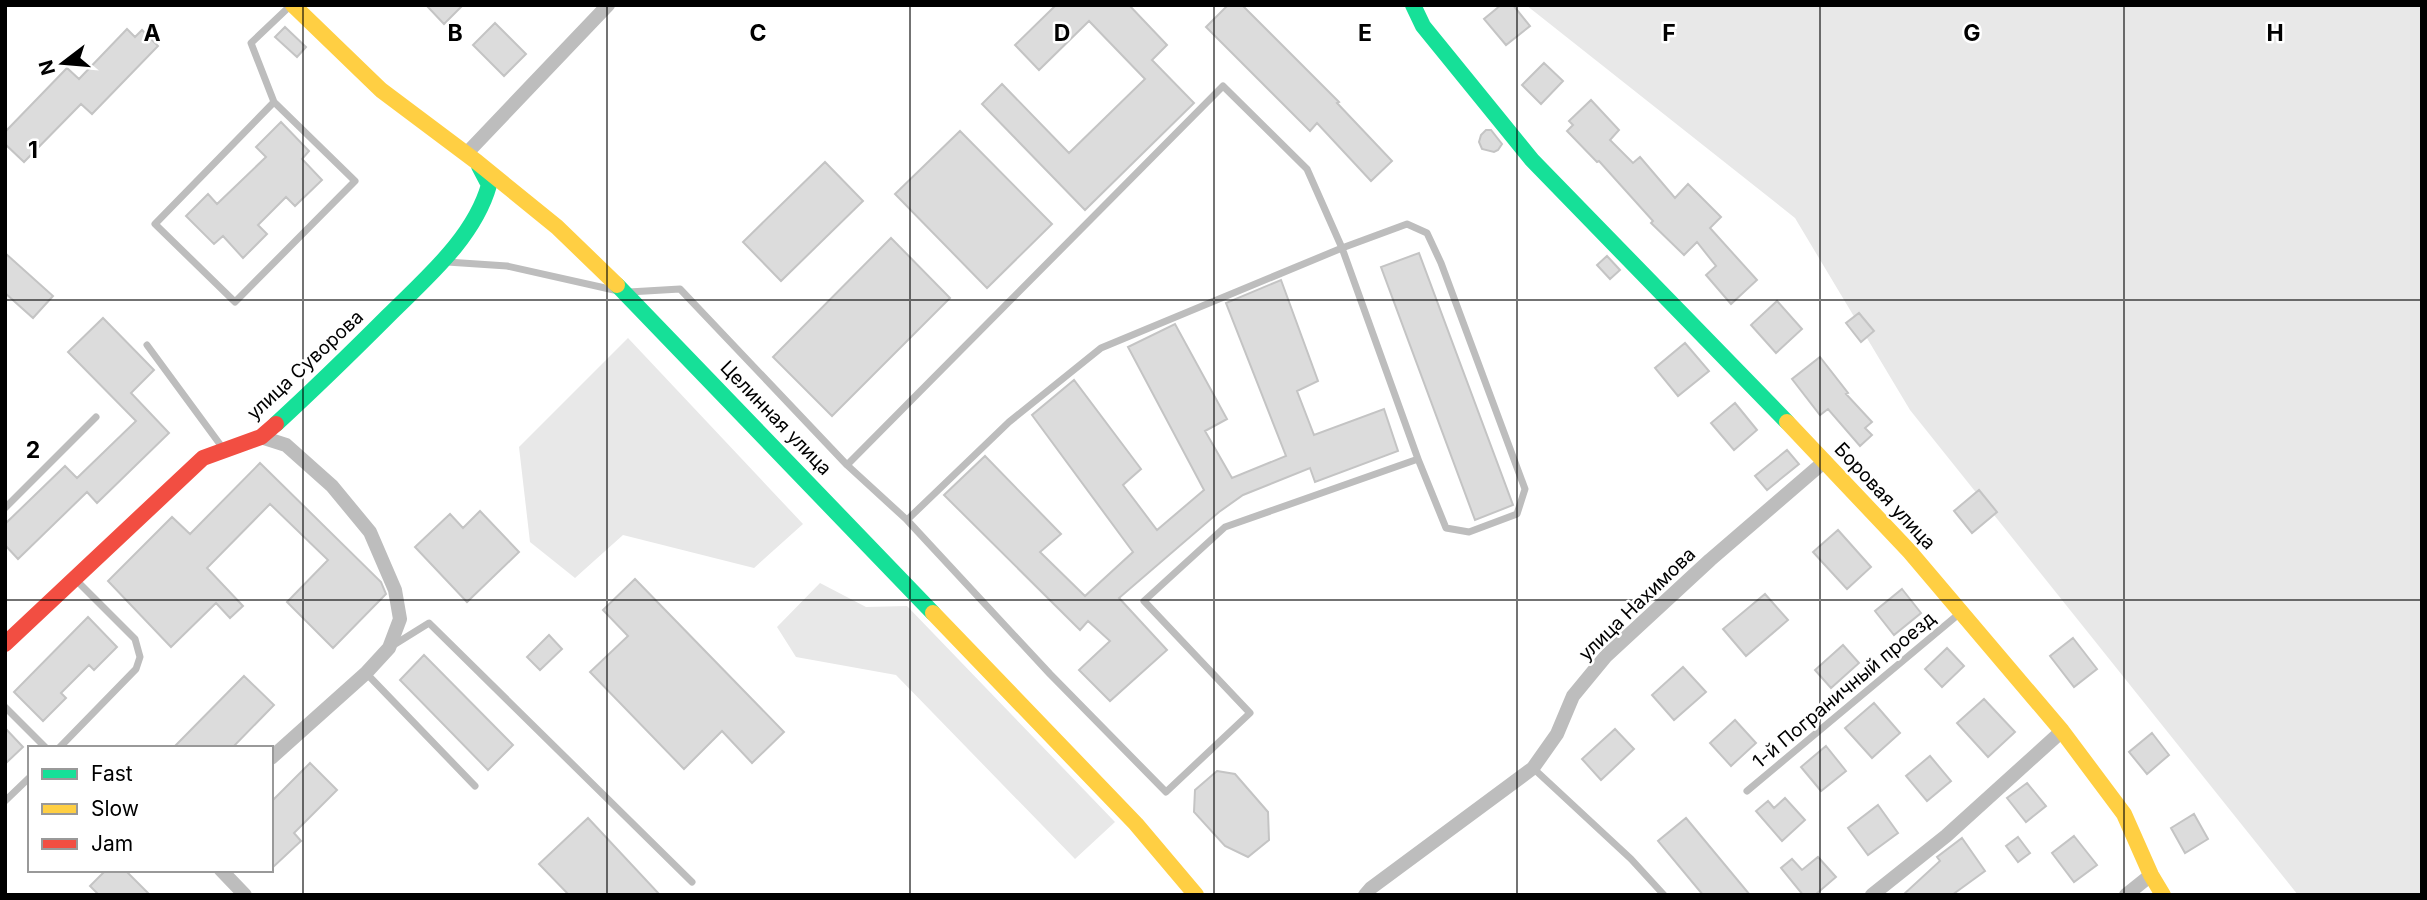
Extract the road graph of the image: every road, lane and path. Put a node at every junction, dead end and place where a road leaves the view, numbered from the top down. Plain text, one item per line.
1 (292, 5) edge
2 (608, 5) edge
3 (1413, 5) edge
4 (274, 102) junction
5 (471, 158) junction
6 (1342, 248) junction
7 (442, 262) junction
8 (624, 292) junction
9 (147, 345) dead end
10 (96, 417) dead end
11 (261, 437) junction
12 (225, 450) junction
13 (1418, 459) junction
14 (1825, 461) junction
15 (847, 465) junction
16 (5, 508) edge
17 (907, 520) junction
18 (74, 579) junction
19 (1961, 612) junction
20 (5, 644) edge
21 (389, 648) junction
22 (366, 673) junction
23 (5, 707) edge
24 (2062, 731) junction
25 (44, 746) edge
26 (61, 746) edge
27 (273, 756) edge
28 (1533, 768) junction
29 (28, 779) edge
30 (475, 786) dead end
31 (1748, 791) dead end
32 (5, 801) edge
33 (223, 872) edge
34 (2151, 875) junction
35 (692, 882) dead end
36 (245, 895) edge
37 (1196, 895) edge
38 (1365, 895) edge
39 (1664, 895) edge
40 (1872, 895) edge
41 (2126, 895) edge
42 (2163, 895) edge

1 - 4 lane
1 - 5 street, Целинная улица
2 - 5 street
3 - 14 street, Боровая улица
4 - 4 lane
5 - 7 street, улица Суворова
5 - 8 street, Целинная улица
6 - 13 lane
6 - 13 lane
6 - 15 lane
6 - 17 lane
7 - 8 lane
7 - 11 street, улица Суворова
8 - 15 lane
8 - 37 street, Целинная улица
9 - 12 lane
10 - 16 lane
11 - 12 street, улица Суворова
11 - 21 street
12 - 18 street, улица Суворова
13 - 17 lane
14 - 19 street, Боровая улица
14 - 28 street, улица Нахимова
15 - 17 lane
18 - 20 street, улица Суворова
18 - 26 lane
19 - 24 street, Боровая улица
19 - 31 lane, 1-й Пограничный проезд
21 - 22 street
21 - 35 lane
22 - 27 street
22 - 30 lane
23 - 25 lane
24 - 34 street, Боровая улица
24 - 40 street
28 - 38 street, улица Нахимова
28 - 39 lane
29 - 32 lane
33 - 36 street
34 - 41 street
34 - 42 street, Боровая улица

